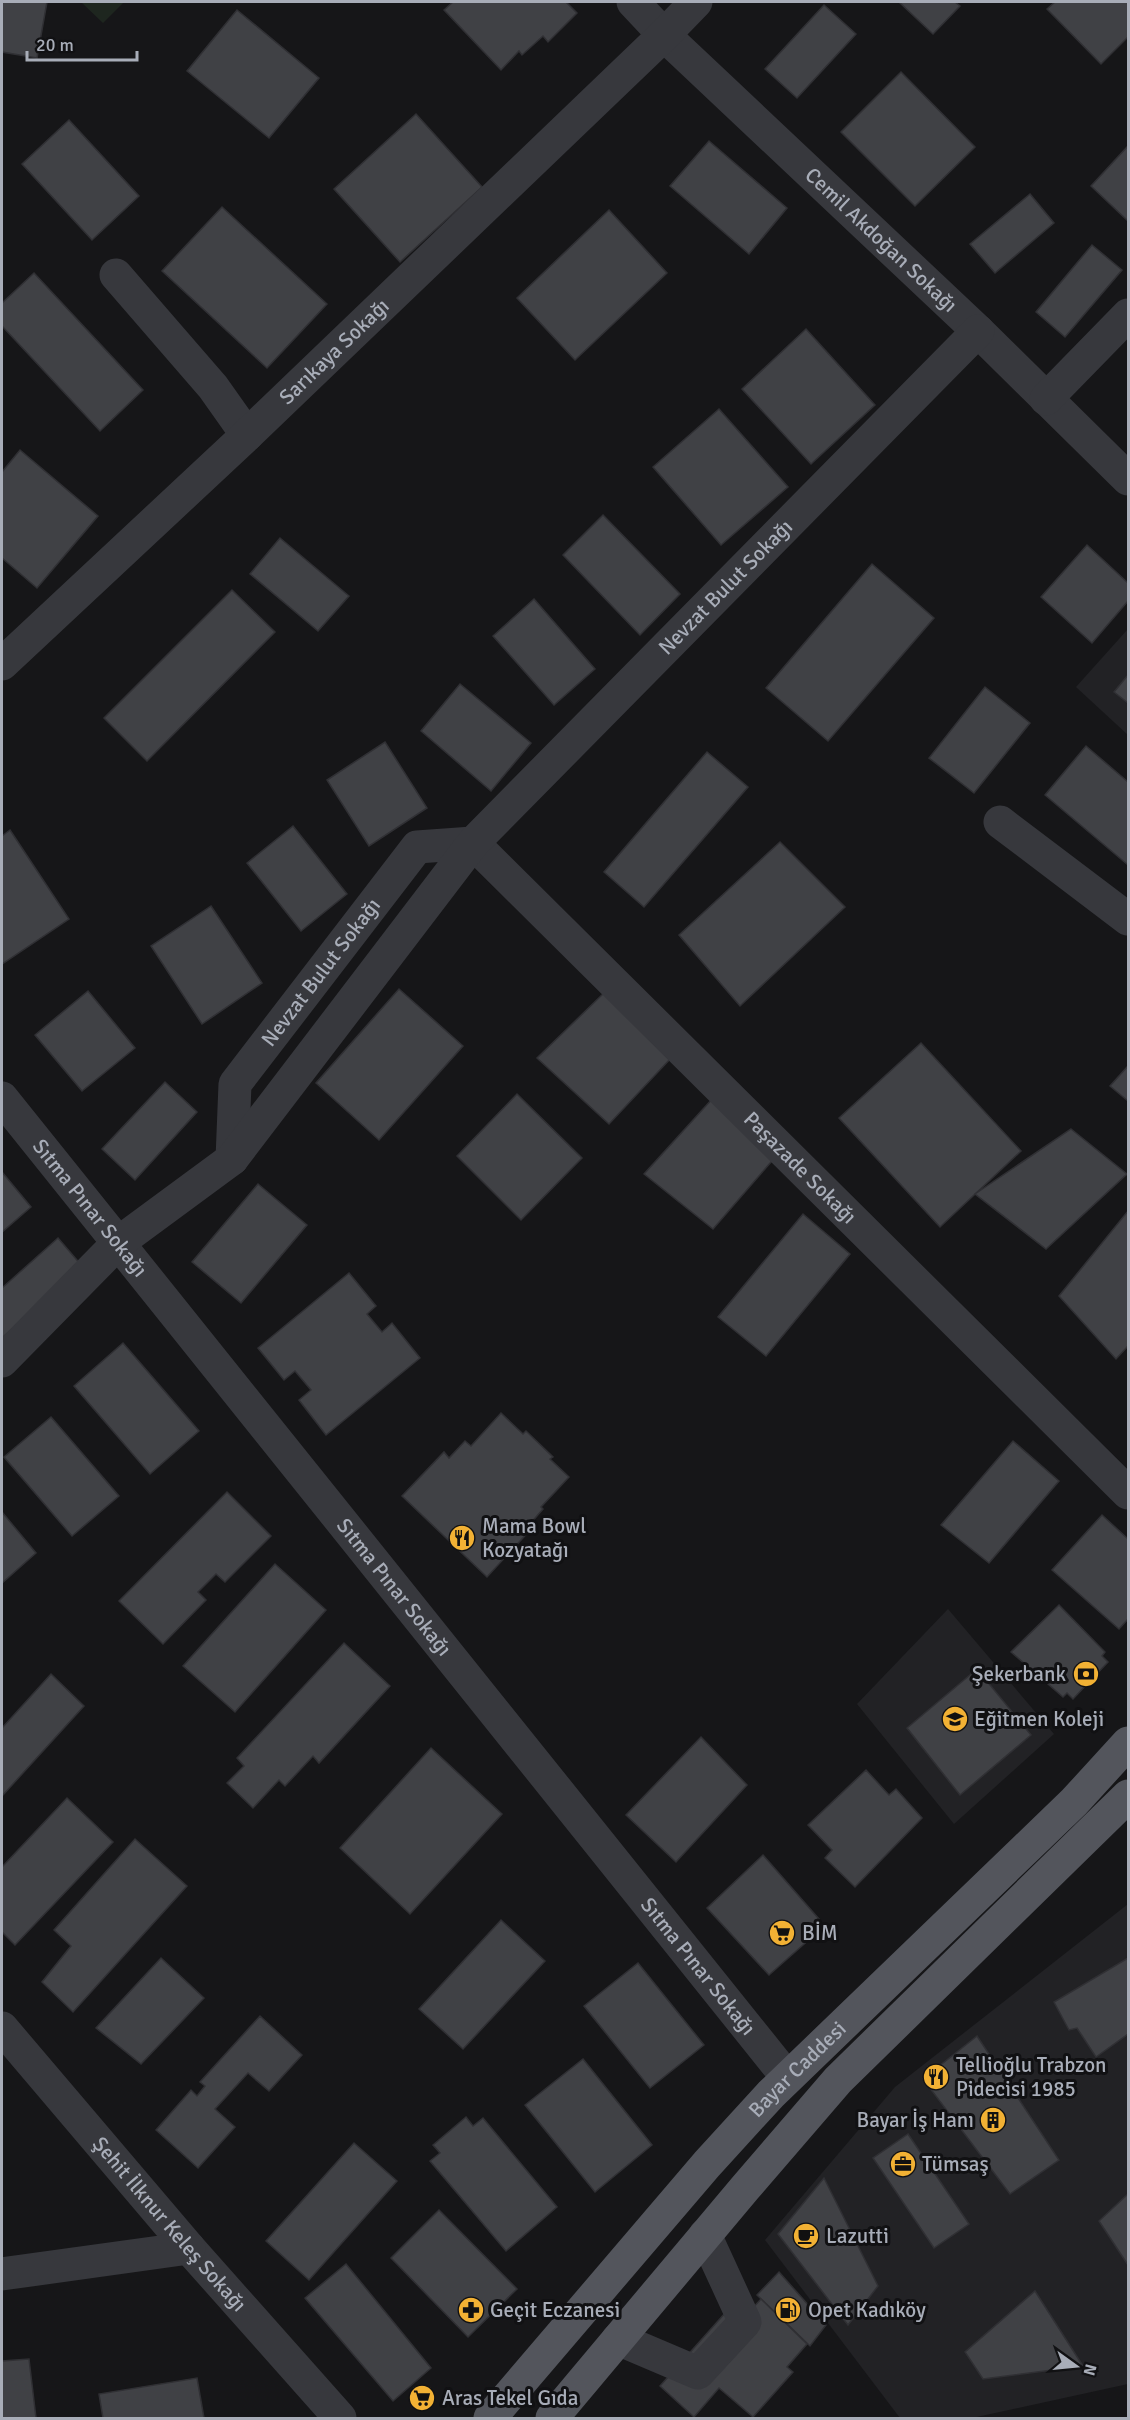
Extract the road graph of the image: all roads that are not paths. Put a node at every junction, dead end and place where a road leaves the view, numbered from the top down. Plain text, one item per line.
1 (633, 2) edge
2 (696, 2) edge
3 (664, 35) junction
4 (116, 275) dead end
5 (1128, 315) edge
6 (978, 331) junction
7 (1046, 399) junction
8 (247, 435) junction
9 (1128, 479) edge
10 (2, 664) edge
11 (1000, 822) dead end
12 (473, 843) junction
13 (1128, 919) edge
14 (2, 1098) edge
15 (232, 1159) junction
16 (118, 1243) junction
17 (2, 1361) edge
18 (1128, 1493) edge
19 (1128, 1743) edge
20 (1126, 1804) edge
21 (2, 2028) edge
22 (787, 2077) junction
23 (705, 2235) junction
24 (189, 2248) junction
25 (2, 2274) edge
26 (618, 2339) junction
27 (340, 2418) edge
28 (489, 2418) edge
29 (552, 2418) edge

1 - 3 street, Cemil Akdoğan Sokağı
2 - 3 street, Sarıkaya Sokağı
3 - 6 street, Cemil Akdoğan Sokağı
3 - 8 street, Sarıkaya Sokağı
4 - 8 street
5 - 7 street
6 - 7 street, Cemil Akdoğan Sokağı
6 - 12 street, Nevzat Bulut Sokağı
7 - 9 street, Cemil Akdoğan Sokağı
8 - 10 street, Sarıkaya Sokağı
11 - 13 street
12 - 15 street, Nevzat Bulut Sokağı
12 - 15 street, Nevzat Bulut Sokağı
12 - 18 street, Paşazade Sokağı
14 - 16 street, Sıtma Pınar Sokağı
15 - 16 street, Nevzat Bulut Sokağı
16 - 17 street, Nevzat Bulut Sokağı
16 - 22 street, Sıtma Pınar Sokağı
19 - 22 main road, Bayar Caddesi
20 - 23 main road, Bayar Caddesi
21 - 24 street, Şehit İlknur Keleş Sokağı
22 - 28 main road, Bayar Caddesi
23 - 26 main road, Bayar Caddesi
23 - 26 street
24 - 25 street
24 - 27 street, Şehit İlknur Keleş Sokağı
26 - 29 main road, Bayar Caddesi

